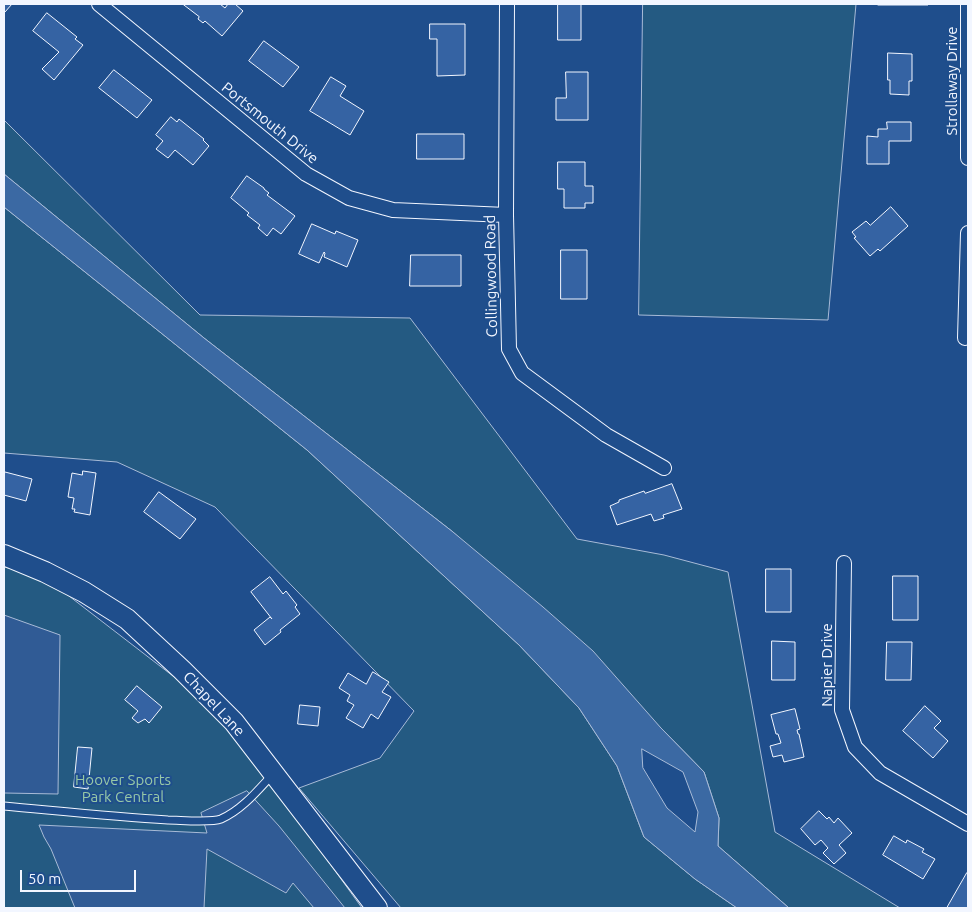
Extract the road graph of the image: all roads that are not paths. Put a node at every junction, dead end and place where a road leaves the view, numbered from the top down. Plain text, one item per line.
1 (99, 4) edge
2 (507, 4) edge
3 (968, 4) edge
4 (968, 158) edge
5 (506, 215) junction
6 (968, 233) edge
7 (966, 338) dead end
8 (664, 468) dead end
9 (4, 555) edge
10 (844, 563) dead end
11 (274, 774) junction
12 (4, 806) edge
13 (968, 824) edge
14 (376, 908) edge

1 - 5 street, Portsmouth Drive
2 - 5 street, Collingwood Road
3 - 4 street, Strollaway Drive
5 - 8 street, Collingwood Road
6 - 7 street
9 - 11 street, Chapel Lane
10 - 13 street, Napier Drive
11 - 12 lane
11 - 14 street, Chapel Lane

